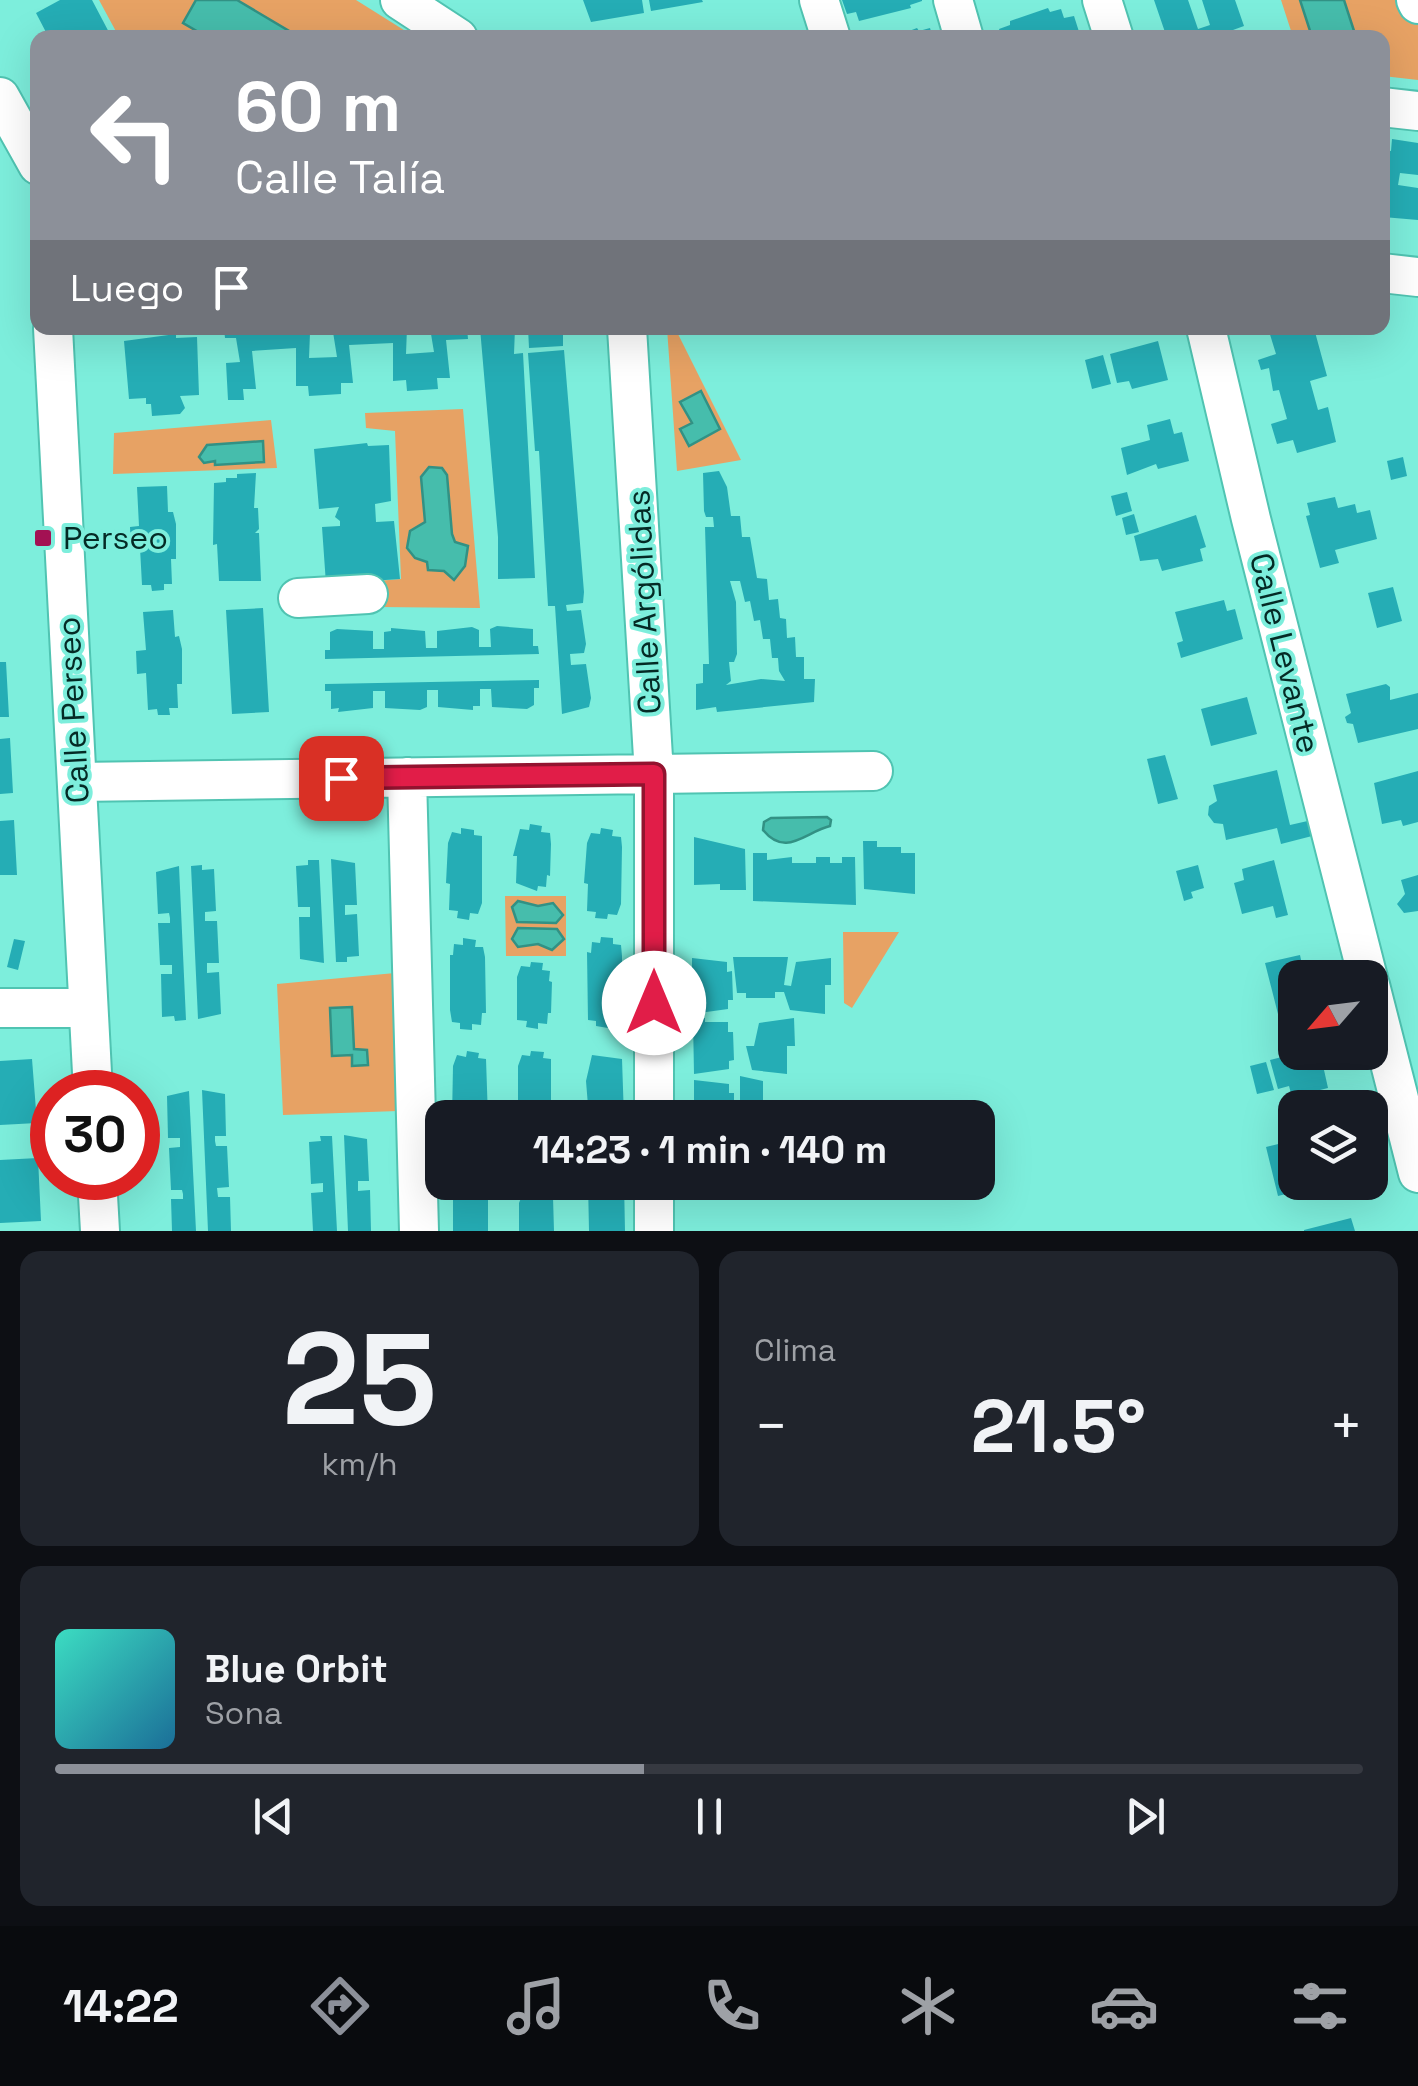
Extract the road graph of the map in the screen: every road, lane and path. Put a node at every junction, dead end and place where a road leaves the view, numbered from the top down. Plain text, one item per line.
1 (400, 0) edge
2 (819, 0) edge
3 (952, 0) edge
4 (1102, 0) edge
5 (446, 30) edge
6 (828, 30) edge
7 (961, 30) edge
8 (1111, 30) edge
9 (0, 98) edge
10 (1390, 108) edge
11 (1418, 111) edge
12 (30, 151) edge
13 (1390, 273) edge
14 (1418, 277) edge
15 (53, 335) edge
16 (627, 335) edge
17 (1208, 335) edge
18 (368, 594) dead end
19 (298, 598) dead end
20 (874, 771) dead end
21 (654, 774) junction
22 (406, 778) junction
23 (77, 782) junction
24 (1364, 960) edge
25 (0, 1008) edge
26 (88, 1008) junction
27 (1388, 1055) edge
28 (92, 1070) edge
29 (654, 1100) edge
30 (1418, 1172) edge
31 (98, 1200) edge
32 (654, 1200) edge
33 (100, 1231) edge
34 (419, 1231) edge
35 (654, 1231) edge

1 - 5 street
2 - 6 street
3 - 7 street
4 - 8 street
9 - 12 street
10 - 11 street
13 - 14 street
15 - 23 street, Calle Perseo
16 - 21 street, Calle Argólidas
17 - 24 street, Calle Levante
18 - 19 street
20 - 21 street
21 - 22 street
21 - 29 street, Calle Argólidas
22 - 23 street
22 - 34 street
23 - 26 street, Calle Perseo
25 - 26 street
26 - 28 street, Calle Perseo
27 - 30 street
31 - 33 street
32 - 35 street

